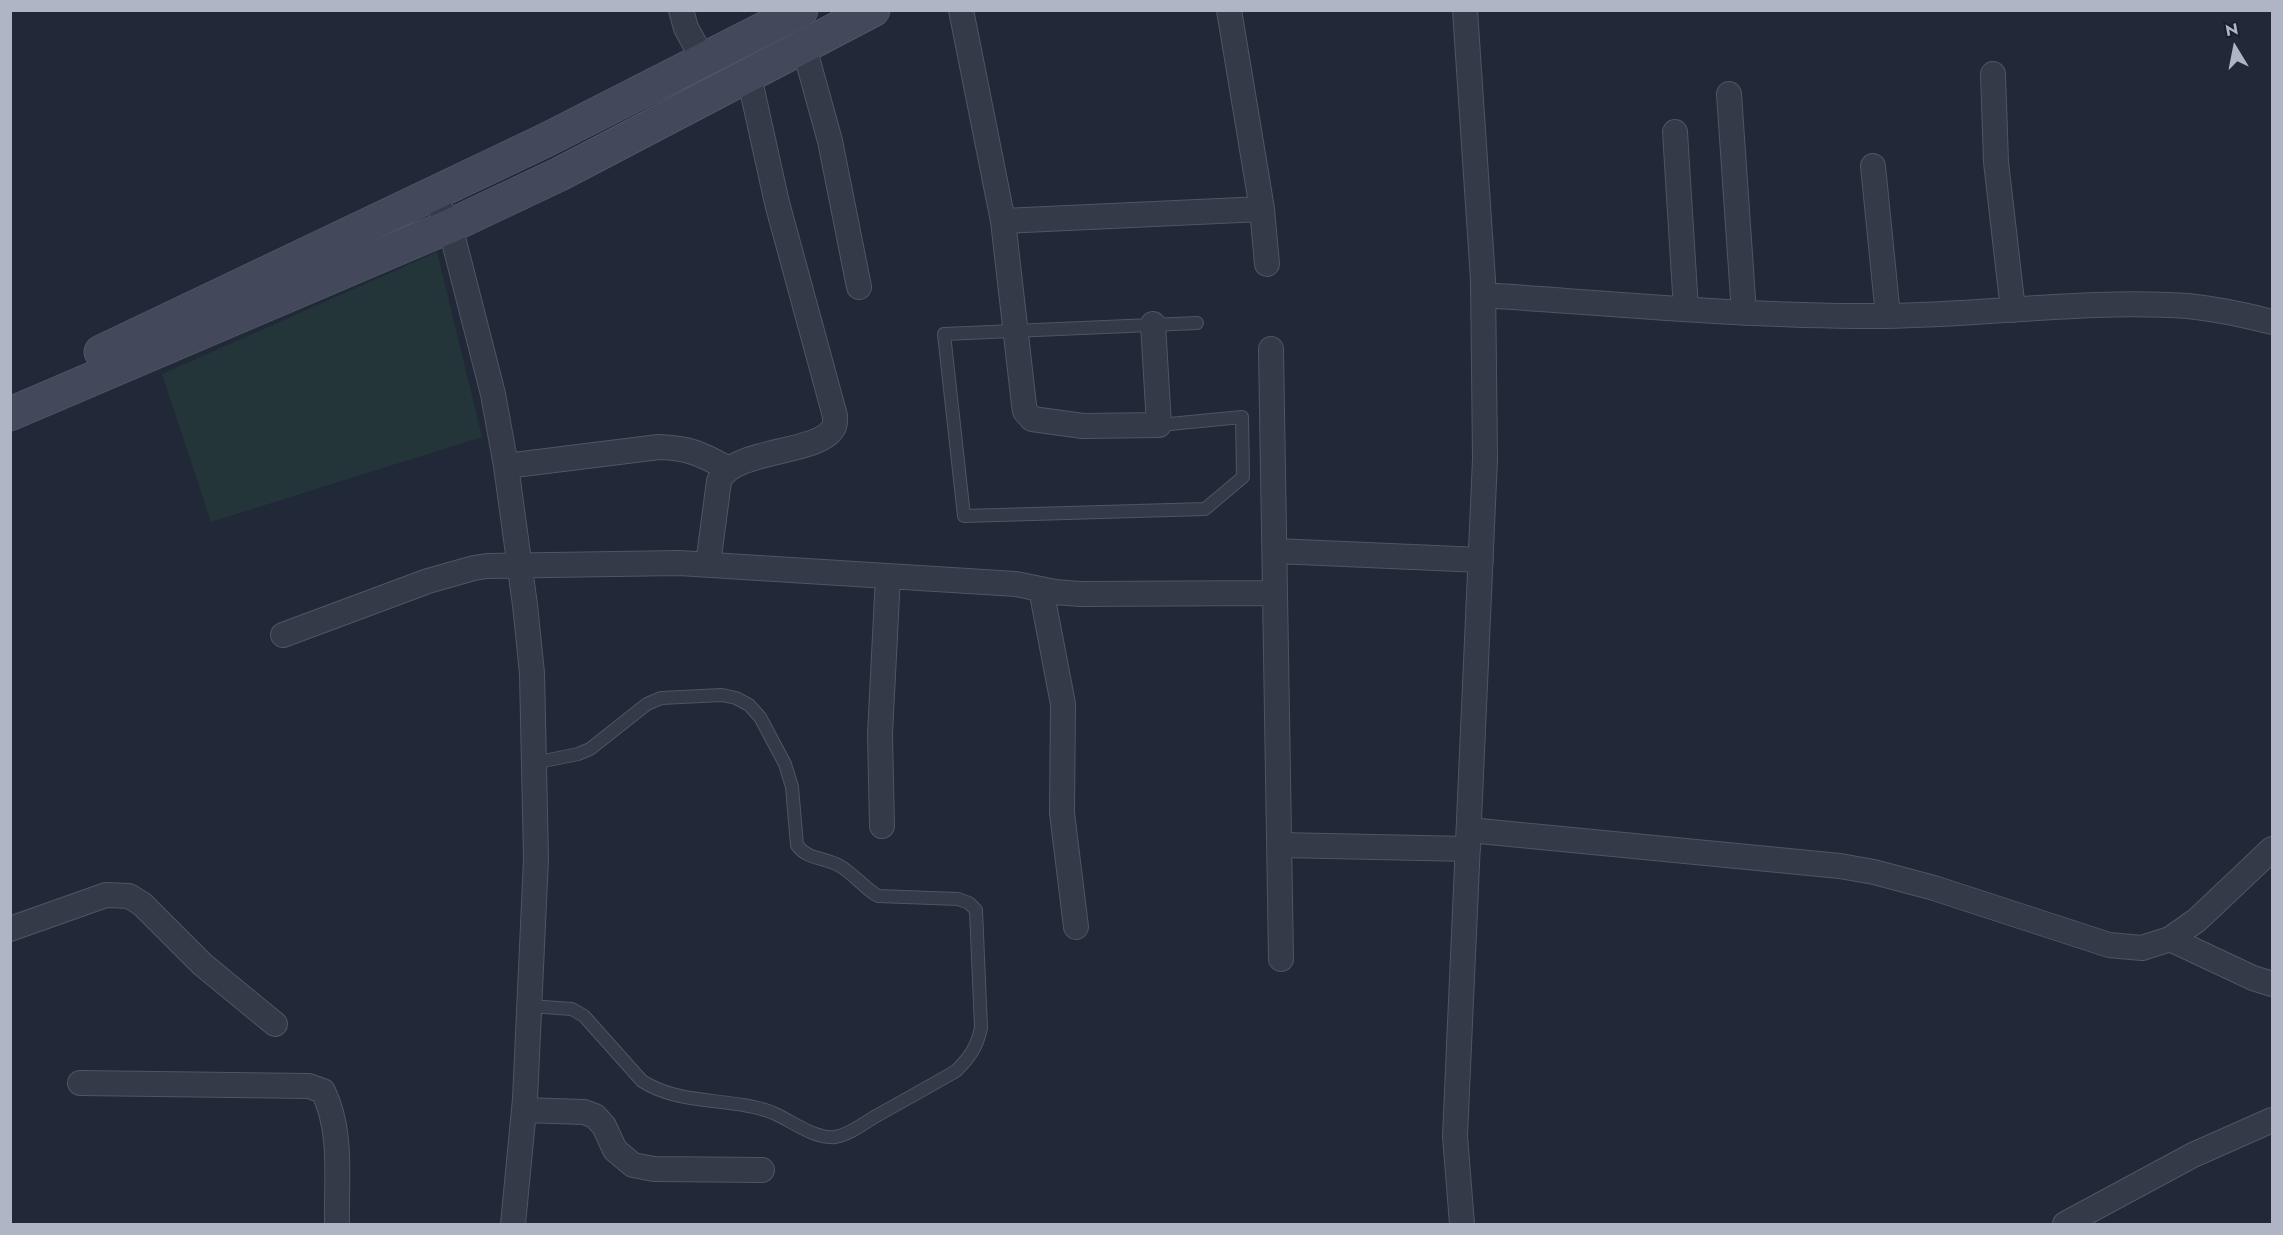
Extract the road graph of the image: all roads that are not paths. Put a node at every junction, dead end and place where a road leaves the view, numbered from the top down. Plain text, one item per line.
1 (681, 10) edge
2 (801, 10) edge
3 (873, 10) edge
4 (962, 10) edge
5 (1228, 10) edge
6 (1465, 10) edge
7 (804, 47) junction
8 (704, 62) junction
9 (1993, 74) dead end
10 (749, 75) junction
11 (1729, 94) dead end
12 (1675, 132) dead end
13 (1873, 166) dead end
14 (432, 193) junction
15 (1262, 209) junction
16 (1003, 221) junction
17 (450, 226) junction
18 (1267, 264) dead end
19 (859, 287) dead end
20 (1483, 295) junction
21 (1686, 309) junction
22 (2013, 310) junction
23 (1744, 313) junction
24 (1888, 316) junction
25 (2272, 322) edge
26 (1197, 323) dead end
27 (1153, 324) junction
28 (1014, 330) junction
29 (1271, 349) dead end
30 (10, 396) edge
31 (10, 414) edge
32 (1159, 425) junction
33 (506, 466) junction
34 (727, 468) junction
35 (1276, 551) junction
36 (1481, 560) junction
37 (708, 564) junction
38 (520, 567) junction
39 (888, 576) junction
40 (1041, 589) junction
41 (1274, 593) junction
42 (284, 635) dead end
43 (534, 763) junction
44 (882, 826) dead end
45 (1469, 839) junction
46 (1281, 845) junction
47 (2272, 849) edge
48 (1076, 927) dead end
49 (10, 929) edge
50 (2170, 939) junction
51 (1281, 959) dead end
52 (2272, 984) edge
53 (529, 1006) junction
54 (275, 1024) dead end
55 (80, 1083) dead end
56 (524, 1110) junction
57 (2272, 1120) edge
58 (762, 1170) dead end
59 (337, 1224) edge
60 (513, 1224) edge
61 (1462, 1224) edge
62 (2065, 1224) edge

1 - 8 street
2 - 8 main road
3 - 7 main road
4 - 16 street
5 - 15 street
6 - 20 street
7 - 10 main road
7 - 19 street
8 - 14 main road
9 - 22 street
10 - 17 main road
10 - 34 street
11 - 23 street
12 - 21 street
13 - 24 street
14 - 17 street
14 - 30 main road
15 - 16 street
15 - 18 street
16 - 28 street
17 - 31 main road
17 - 33 street
20 - 21 street
20 - 36 street
21 - 23 street
22 - 24 street
22 - 25 street
23 - 24 street
26 - 27 lane
27 - 28 lane
27 - 32 street
28 - 32 street
28 - 32 lane
29 - 35 street
33 - 34 street
33 - 38 street
34 - 37 street
35 - 36 street
35 - 41 street
36 - 45 street
37 - 38 street
37 - 39 street
38 - 42 street
38 - 43 street
39 - 40 street
39 - 44 street
40 - 41 street
40 - 48 street
41 - 46 street
43 - 53 street
43 - 53 lane
45 - 46 street
45 - 50 street
45 - 61 street
46 - 51 street
47 - 50 street
49 - 54 street
50 - 52 street
53 - 56 street
55 - 59 street
56 - 58 street
56 - 60 street
57 - 62 street

